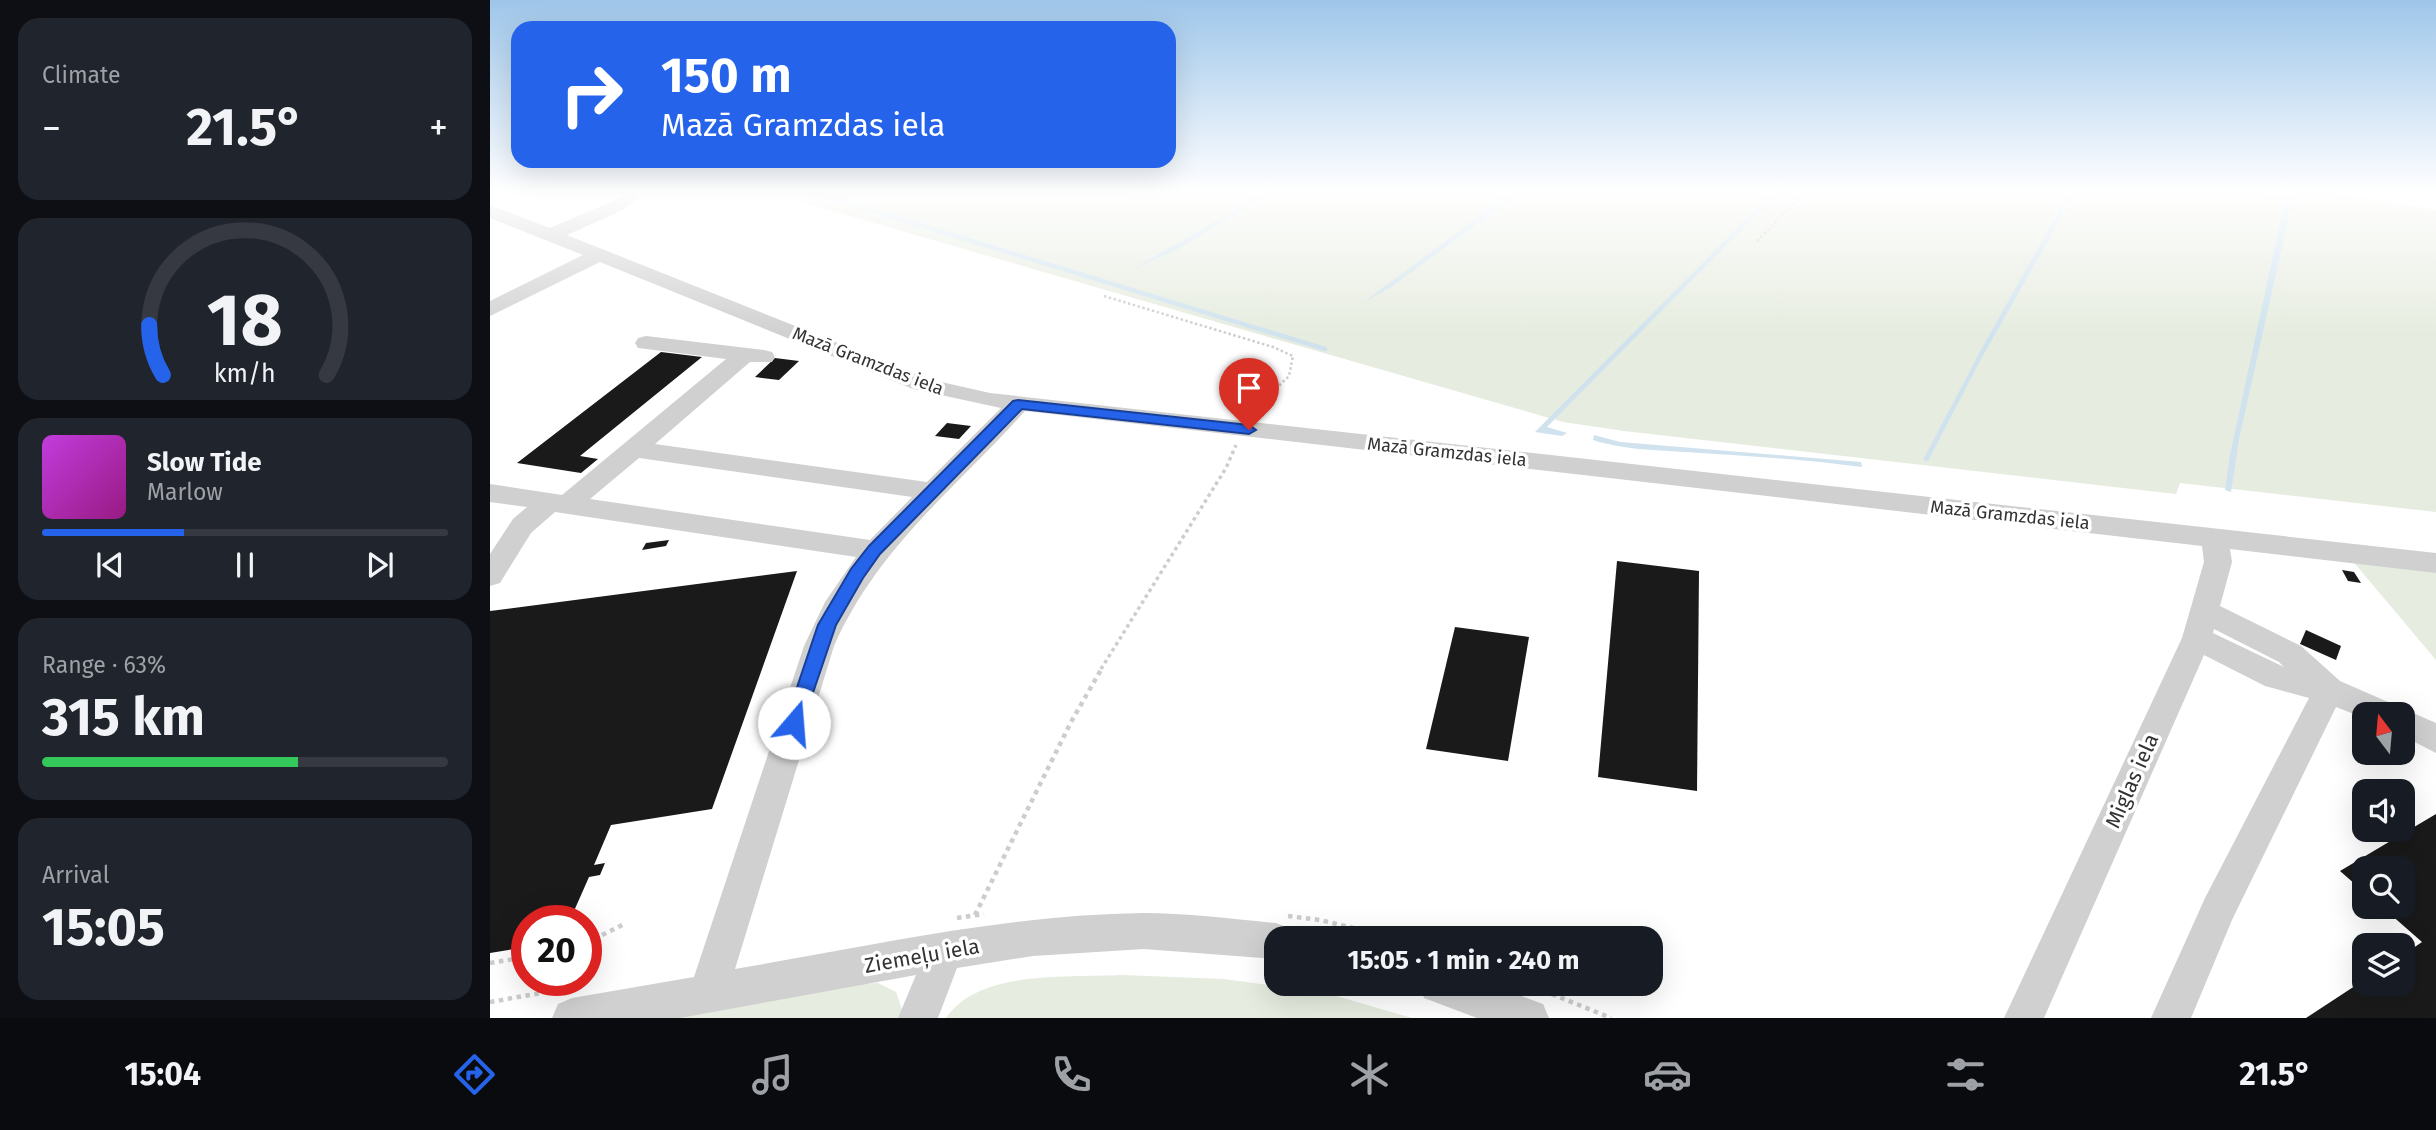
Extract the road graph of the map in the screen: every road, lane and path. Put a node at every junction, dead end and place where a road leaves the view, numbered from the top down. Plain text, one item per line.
1 (564, 241) edge
2 (599, 255) junction
3 (1104, 296) dead end
4 (490, 310) edge
5 (646, 343) dead end
6 (1018, 404) junction
7 (1249, 430) junction
8 (634, 449) junction
9 (933, 491) junction
10 (490, 493) edge
11 (559, 503) junction
12 (2214, 537) junction
13 (500, 546) edge
14 (874, 550) junction
15 (2436, 563) edge
16 (490, 576) edge
17 (2200, 625) junction
18 (2329, 690) junction
19 (2358, 702) edge
20 (2415, 728) edge
21 (2436, 739) edge
22 (624, 924) dead end
23 (602, 935) edge
24 (1264, 940) edge
25 (944, 951) junction
26 (511, 960) edge
27 (490, 963) edge
28 (708, 994) junction
29 (1470, 996) edge
30 (1557, 996) edge
31 (572, 1018) edge
32 (918, 1018) edge
33 (1530, 1018) edge
34 (1611, 1018) edge
35 (2024, 1018) edge
36 (2171, 1018) edge

1 - 2 street, Mazā Gramzdas iela
2 - 4 street
2 - 6 street, Mazā Gramzdas iela
3 - 7 path
5 - 8 street
6 - 7 street, Mazā Gramzdas iela
6 - 9 street
7 - 12 street, Mazā Gramzdas iela
7 - 25 path
8 - 9 street
8 - 11 street
9 - 14 street
10 - 11 street
11 - 13 street
11 - 14 street
12 - 15 street, Mazā Gramzdas iela
12 - 17 street, Miglas iela
13 - 16 street
14 - 28 street
17 - 18 street
17 - 35 street, Miglas iela
18 - 19 street
18 - 36 street
20 - 21 street
22 - 23 path
24 - 25 street, Ziemeļu iela
25 - 28 street, Ziemeļu iela
25 - 32 street
26 - 27 path
28 - 31 street, Ziemeļu iela
29 - 33 street
30 - 34 path

